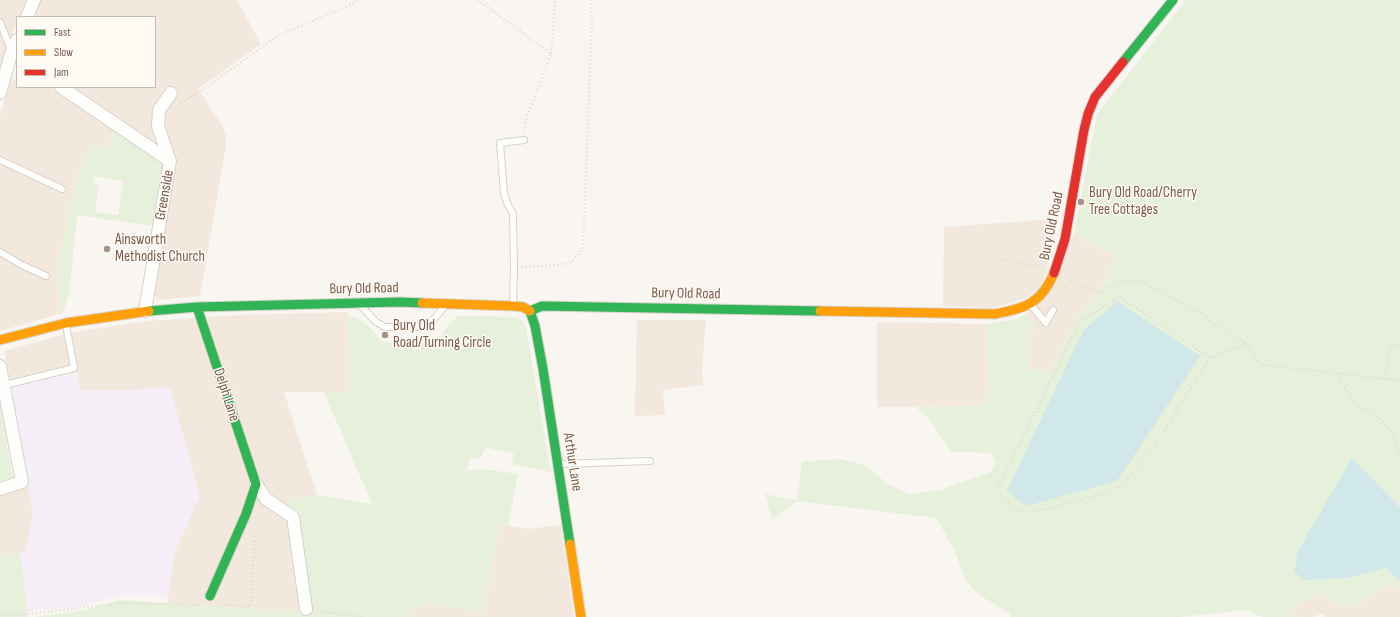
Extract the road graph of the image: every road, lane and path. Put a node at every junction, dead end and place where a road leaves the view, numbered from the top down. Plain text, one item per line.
1 (34, 0) edge
2 (359, 0) edge
3 (478, 0) edge
4 (555, 0) edge
5 (591, 0) edge
6 (1173, 0) edge
7 (27, 16) edge
8 (0, 22) edge
9 (16, 44) edge
10 (13, 54) edge
11 (551, 54) junction
12 (62, 88) edge
13 (0, 93) edge
14 (171, 93) dead end
15 (158, 115) junction
16 (524, 140) joint
17 (0, 160) edge
18 (170, 161) junction
19 (62, 189) dead end
20 (0, 252) edge
21 (1003, 259) dead end
22 (514, 267) junction
23 (1056, 272) junction
24 (46, 276) dead end
25 (358, 303) junction
26 (447, 303) junction
27 (1030, 304) junction
28 (513, 306) junction
29 (196, 307) junction
30 (1053, 310) dead end
31 (145, 311) junction
32 (530, 311) junction
33 (66, 323) junction
34 (0, 340) edge
35 (1246, 343) junction
36 (1400, 344) edge
37 (1210, 358) junction
38 (0, 366) edge
39 (1336, 373) junction
40 (1385, 379) junction
41 (1400, 380) edge
42 (5, 386) junction
43 (1396, 442) junction
44 (1400, 443) edge
45 (1400, 460) edge
46 (650, 461) dead end
47 (558, 464) junction
48 (256, 484) junction
49 (0, 489) edge
50 (255, 530) dead end
51 (210, 596) dead end
52 (205, 605) dead end
53 (213, 605) dead end
54 (306, 609) joint
55 (0, 614) edge
56 (364, 617) edge
57 (581, 617) edge

1 - 7 street
2 - 15 path
3 - 11 path
4 - 11 path
5 - 22 path
6 - 23 street, Bury Old Road
8 - 10 lane
9 - 10 street
10 - 13 street
11 - 16 path
12 - 18 street, Greenside
14 - 15 street
15 - 18 street
16 - 22 lane
17 - 19 lane
18 - 31 street, Greenside
20 - 24 lane
21 - 23 path
22 - 28 lane
23 - 27 street, Bury Old Road
23 - 35 path
25 - 26 street, Bury Old Road
25 - 26 lane
25 - 29 street, Bury Old Road
26 - 28 street, Bury Old Road
27 - 30 lane
27 - 32 street, Bury Old Road
28 - 32 street, Bury Old Road
29 - 31 street, Bury Old Road
29 - 48 street, Delph Lane
31 - 33 street, Bury Old Road
32 - 47 street, Arthur Lane
33 - 34 street, Bury Old Road
33 - 42 lane
35 - 37 path
35 - 39 path
36 - 40 path
37 - 37 path
38 - 42 street
39 - 40 path
39 - 43 path
40 - 41 path
42 - 49 street
43 - 44 path
43 - 45 path
46 - 47 lane
47 - 57 street, Arthur Lane
48 - 51 street
48 - 54 street, Delph Lane
50 - 53 path
52 - 55 path
54 - 56 path

